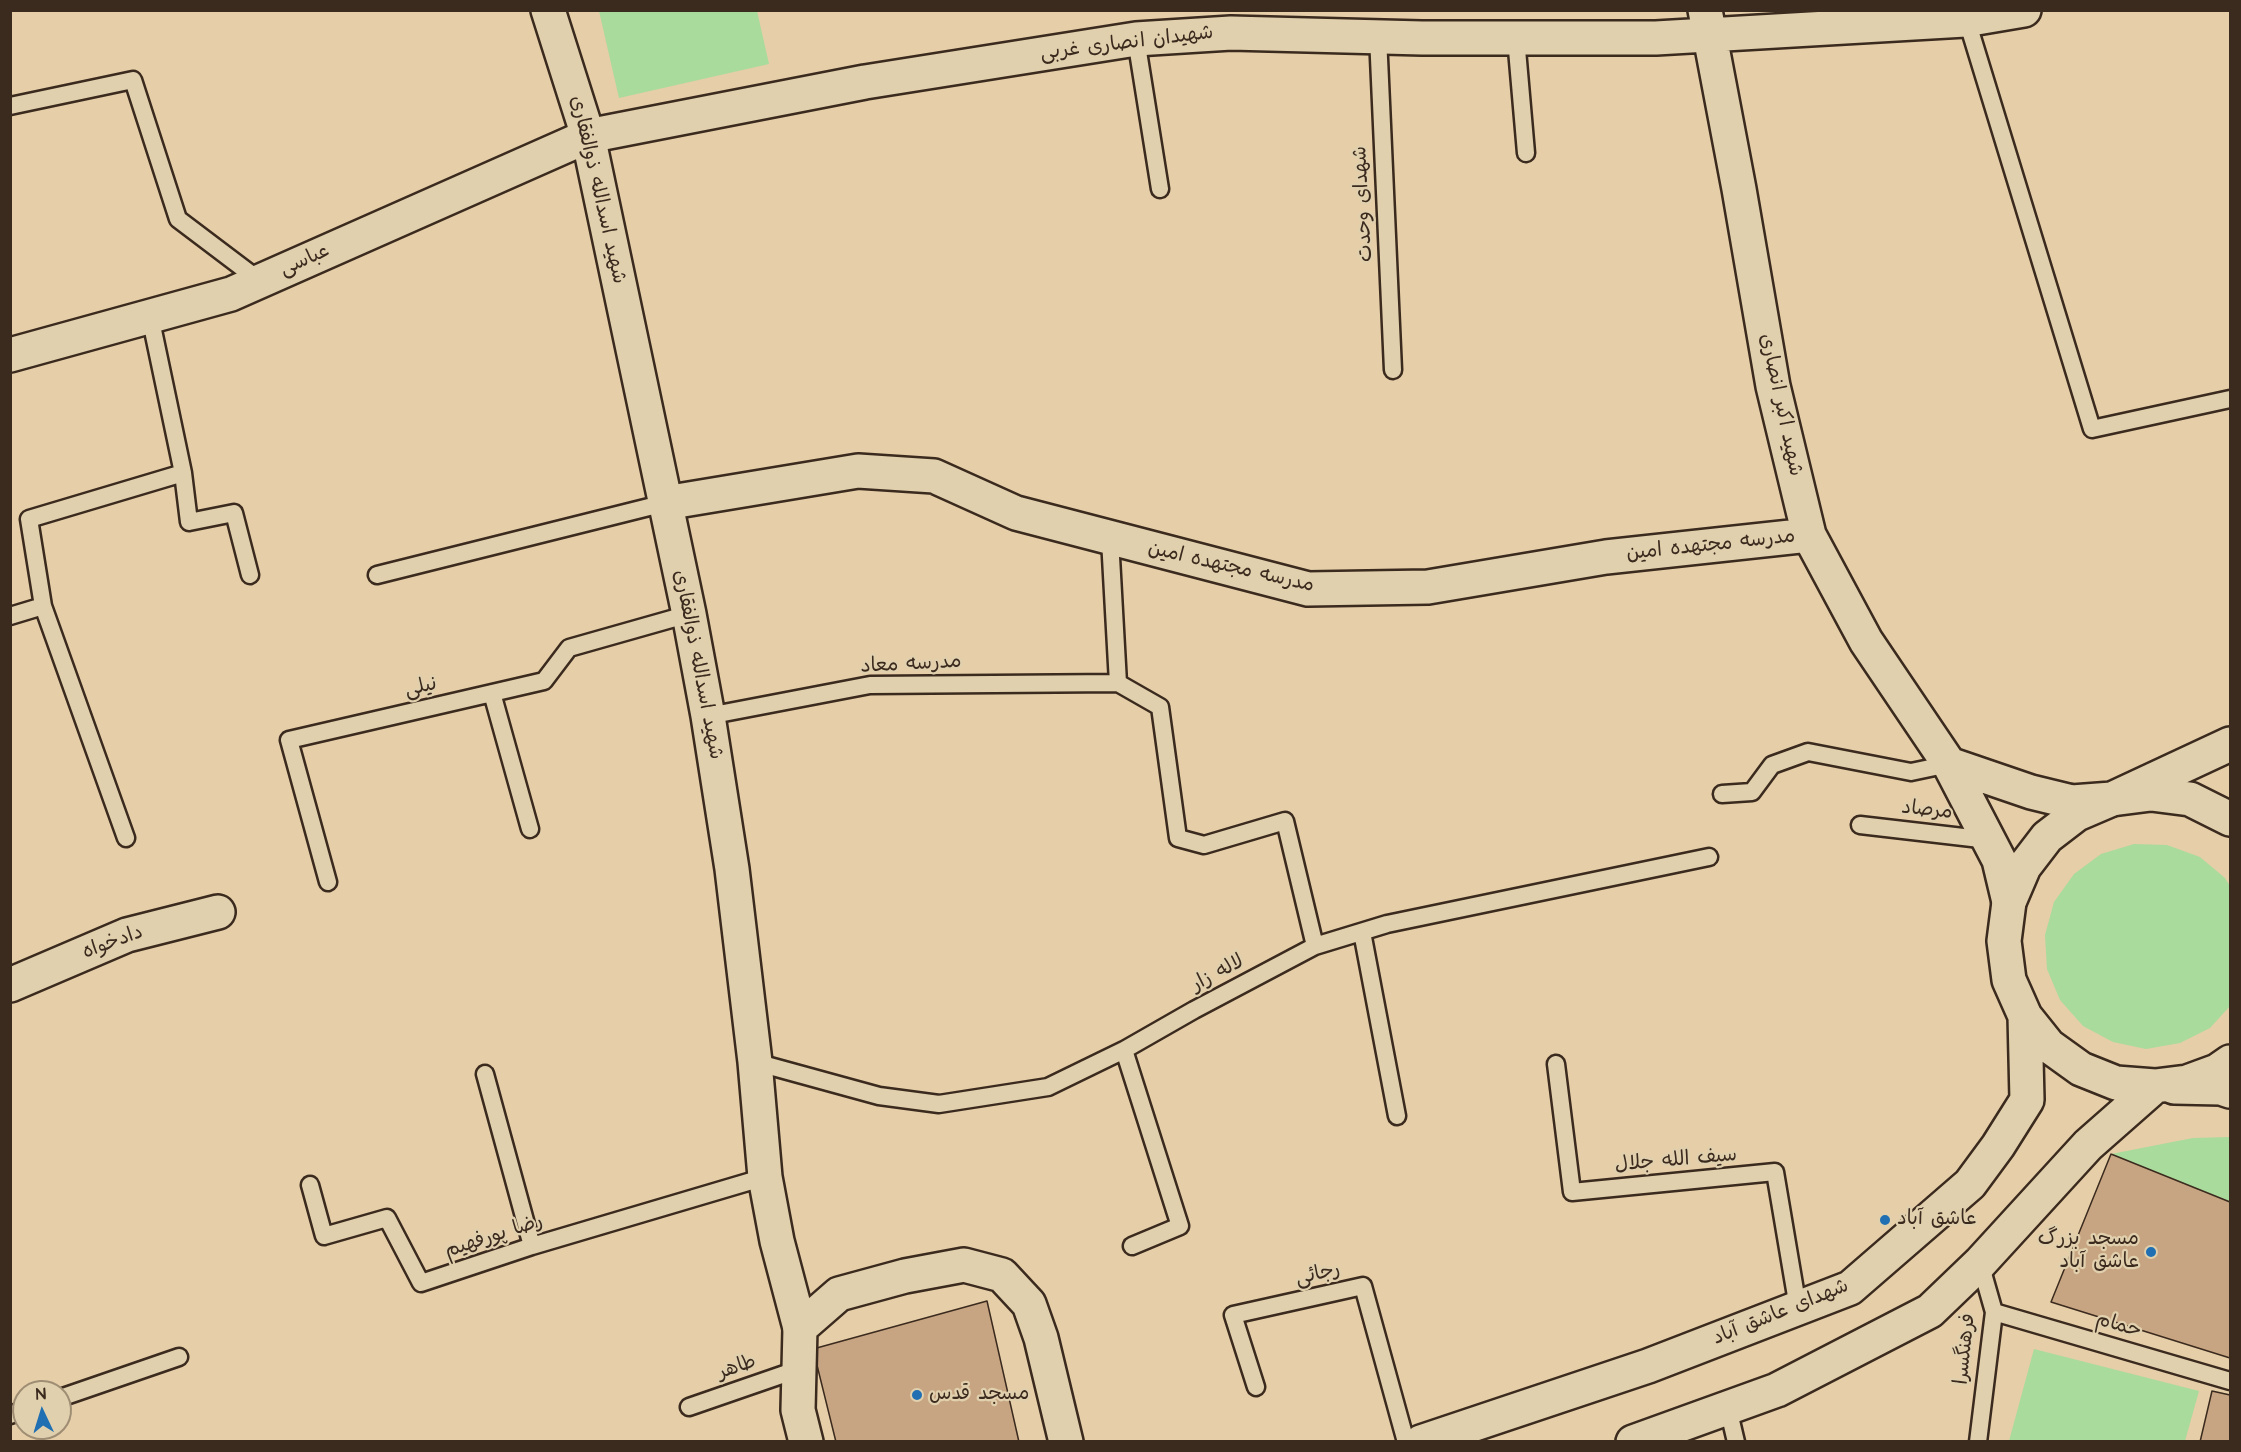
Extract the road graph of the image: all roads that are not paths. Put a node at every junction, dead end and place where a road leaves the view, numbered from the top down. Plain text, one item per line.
1 (548, 10) edge
2 (2024, 10) edge
3 (1965, 15) edge
4 (1707, 23) edge
5 (1377, 36) junction
6 (1516, 38) junction
7 (1136, 39) junction
8 (10, 106) edge
9 (588, 136) junction
10 (1526, 153) dead end
11 (1160, 189) dead end
12 (260, 281) junction
13 (150, 316) junction
14 (10, 356) edge
15 (1393, 370) dead end
16 (2230, 399) edge
17 (183, 473) junction
18 (665, 503) junction
19 (1809, 535) junction
20 (1110, 539) junction
21 (250, 575) dead end
22 (377, 575) dead end
23 (43, 606) junction
24 (689, 614) junction
25 (10, 616) edge
26 (1118, 683) junction
27 (492, 693) junction
28 (708, 716) junction
29 (2230, 744) edge
30 (1949, 764) junction
31 (1722, 794) dead end
32 (2112, 799) junction
33 (2230, 819) edge
34 (1860, 825) dead end
35 (530, 829) dead end
36 (126, 838) dead end
37 (1989, 840) junction
38 (1709, 857) dead end
39 (328, 882) dead end
40 (2009, 902) junction
41 (218, 912) dead end
42 (1362, 932) junction
43 (1316, 946) junction
44 (10, 985) edge
45 (2025, 1016) junction
46 (1124, 1050) junction
47 (755, 1062) junction
48 (2230, 1062) edge
49 (1556, 1064) dead end
50 (485, 1074) dead end
51 (2155, 1086) junction
52 (2230, 1091) edge
53 (1397, 1116) dead end
54 (765, 1177) junction
55 (310, 1185) dead end
56 (532, 1246) junction
57 (1132, 1246) dead end
58 (1980, 1263) junction
59 (1798, 1308) junction
60 (1994, 1312) junction
61 (800, 1328) junction
62 (179, 1357) dead end
63 (799, 1369) junction
64 (2230, 1381) edge
65 (1256, 1387) dead end
66 (72, 1394) edge
67 (689, 1407) dead end
68 (1728, 1408) junction
69 (799, 1426) edge
70 (1069, 1438) edge
71 (806, 1442) edge
72 (1406, 1442) edge
73 (1422, 1442) edge
74 (1633, 1442) edge
75 (1736, 1442) edge
76 (1978, 1442) edge

1 - 9 street, شهید اسدالله ذوالفقاری
2 - 3 street, شهیدان انصاری غربی
3 - 4 street, شهیدان انصاری غربی
3 - 16 lane
4 - 6 street, شهیدان انصاری غربی
4 - 19 street, شهید اکبر انصاری
5 - 6 street, شهیدان انصاری غربی
5 - 7 street, شهیدان انصاری غربی
5 - 15 lane, شهدای وحدت
6 - 10 lane
7 - 9 street, شهیدان انصاری غربی
7 - 11 lane
8 - 12 lane
9 - 12 street, عباسی
9 - 18 street, شهید اسدالله ذوالفقاری
12 - 13 street, عباسی
13 - 14 street, عباسی
13 - 17 lane
17 - 21 lane
17 - 23 lane
18 - 20 street, مدرسه مجتهده امین
18 - 22 lane
18 - 24 street, شهید اسدالله ذوالفقاری
19 - 20 street, مدرسه مجتهده امین
19 - 30 street, شهید اکبر انصاری
20 - 26 lane
23 - 25 lane
23 - 36 lane
24 - 27 lane, نیلی
24 - 28 street, شهید اسدالله ذوالفقاری
26 - 28 lane, مدرسه معاد
26 - 43 lane
27 - 35 lane
27 - 39 lane, نیلی
28 - 47 street, شهید اسدالله ذوالفقاری
29 - 32 street
30 - 31 lane
30 - 32 street
30 - 37 street, شهید اکبر انصاری
32 - 33 street
32 - 40 street
34 - 37 lane, مرصاد
37 - 40 street, شهید اکبر انصاری
38 - 42 lane, لاله زار
40 - 45 street
41 - 44 street, دادخواه
42 - 43 lane, لاله زار
42 - 53 lane
43 - 46 lane, لاله زار
45 - 51 street
45 - 59 street, شهدای عاشق آباد
46 - 47 lane, لاله زار
46 - 57 lane
47 - 54 street, شهید اسدالله ذوالفقاری
48 - 51 street
49 - 59 lane, سیف الله جلال
50 - 56 lane
51 - 52 street
51 - 58 street
54 - 56 lane, رضا پورفهیم
54 - 61 street, شهید اسدالله ذوالفقاری
55 - 56 lane, رضا پورفهیم
58 - 60 lane, فرهنگسرا
58 - 68 street
59 - 73 street, شهدای عاشق آباد
60 - 64 lane, حمام
60 - 76 lane, فرهنگسرا
61 - 63 street, شهید اسدالله ذوالفقاری
61 - 70 street
62 - 66 lane
63 - 67 lane, طاهر
63 - 69 street, شهید اسدالله ذوالفقاری
65 - 72 lane, رجائی
68 - 74 street
68 - 75 lane
69 - 71 street, شهید اسدالله ذوالفقاری

